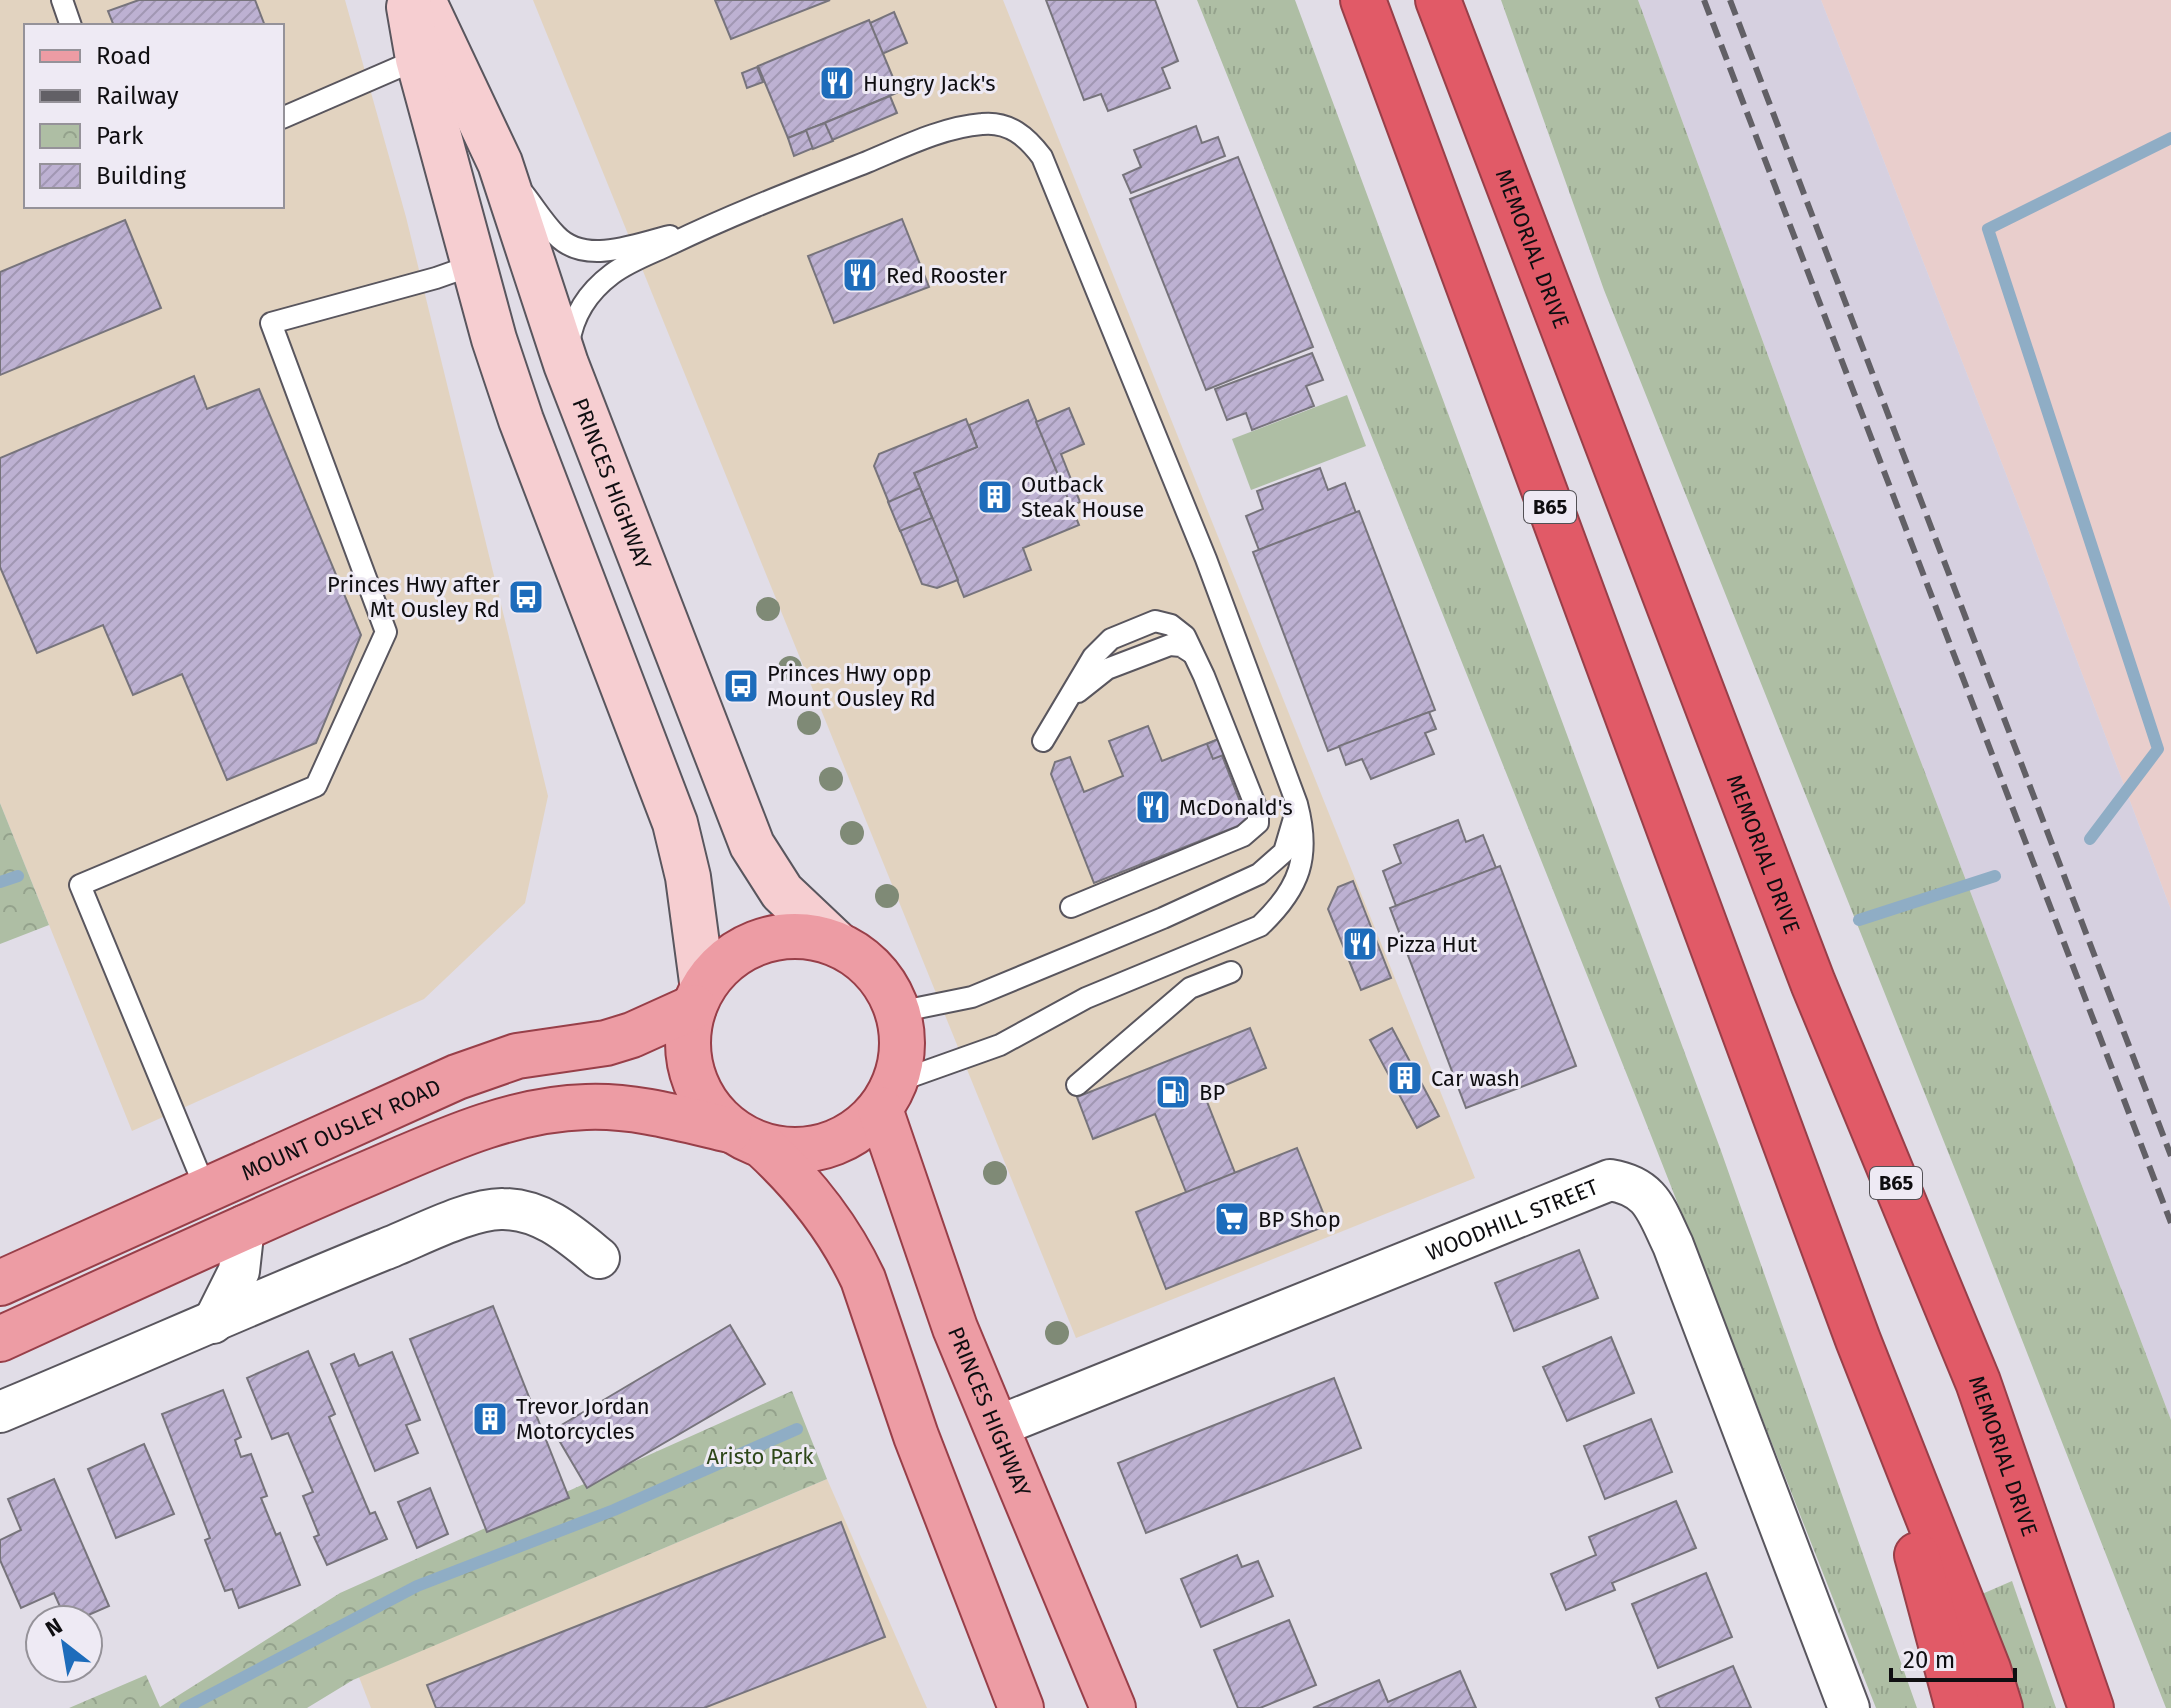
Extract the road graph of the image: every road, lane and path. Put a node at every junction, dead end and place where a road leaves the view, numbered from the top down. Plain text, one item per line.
1 (62, 0) edge
2 (407, 0) edge
3 (423, 0) edge
4 (1363, 0) edge
5 (1438, 0) edge
6 (70, 24) edge
7 (418, 59) junction
8 (284, 117) edge
9 (500, 163) junction
10 (701, 229) junction
11 (473, 265) junction
12 (566, 364) junction
13 (1192, 653) junction
14 (1069, 699) junction
15 (1043, 741) dead end
16 (1297, 804) junction
17 (1071, 907) dead end
18 (837, 944) junction
19 (1231, 972) dead end
20 (698, 995) junction
21 (898, 1012) junction
22 (1077, 1085) dead end
23 (888, 1096) junction
24 (747, 1138) junction
25 (206, 1190) junction
26 (244, 1226) junction
27 (599, 1258) dead end
28 (0, 1283) edge
29 (213, 1323) junction
30 (0, 1339) edge
31 (1858, 1340) junction
32 (1978, 1382) junction
33 (0, 1412) edge
34 (996, 1427) junction
35 (1021, 1708) edge
36 (1113, 1708) edge
37 (1849, 1708) edge
38 (1958, 1708) edge
39 (2000, 1708) edge
40 (2091, 1708) edge
41 (2118, 1708) edge

1 - 6 lane
2 - 7 main road
3 - 9 main road, PRINCES HIGHWAY
4 - 31 highway, B65
5 - 32 highway, MEMORIAL DRIVE / B65
7 - 8 lane
7 - 11 main road
9 - 10 lane
9 - 12 main road, PRINCES HIGHWAY
10 - 12 lane
10 - 16 lane
11 - 20 main road
11 - 25 lane
12 - 18 main road, PRINCES HIGHWAY
13 - 14 lane
13 - 14 lane
13 - 17 lane
14 - 15 lane
16 - 21 lane
16 - 23 lane
18 - 20 main road
18 - 21 main road
19 - 22 lane
20 - 24 main road
20 - 25 main road, MOUNT OUSLEY ROAD
21 - 23 main road
23 - 24 main road
23 - 34 main road, PRINCES HIGHWAY
24 - 26 main road
24 - 35 main road
25 - 28 main road, MOUNT OUSLEY ROAD
26 - 29 street
26 - 30 main road
27 - 29 street
29 - 33 street
31 - 38 highway, B65
31 - 39 highway
32 - 40 highway, MEMORIAL DRIVE
32 - 41 highway, B65
34 - 36 main road, PRINCES HIGHWAY
34 - 37 street, WOODHILL STREET

